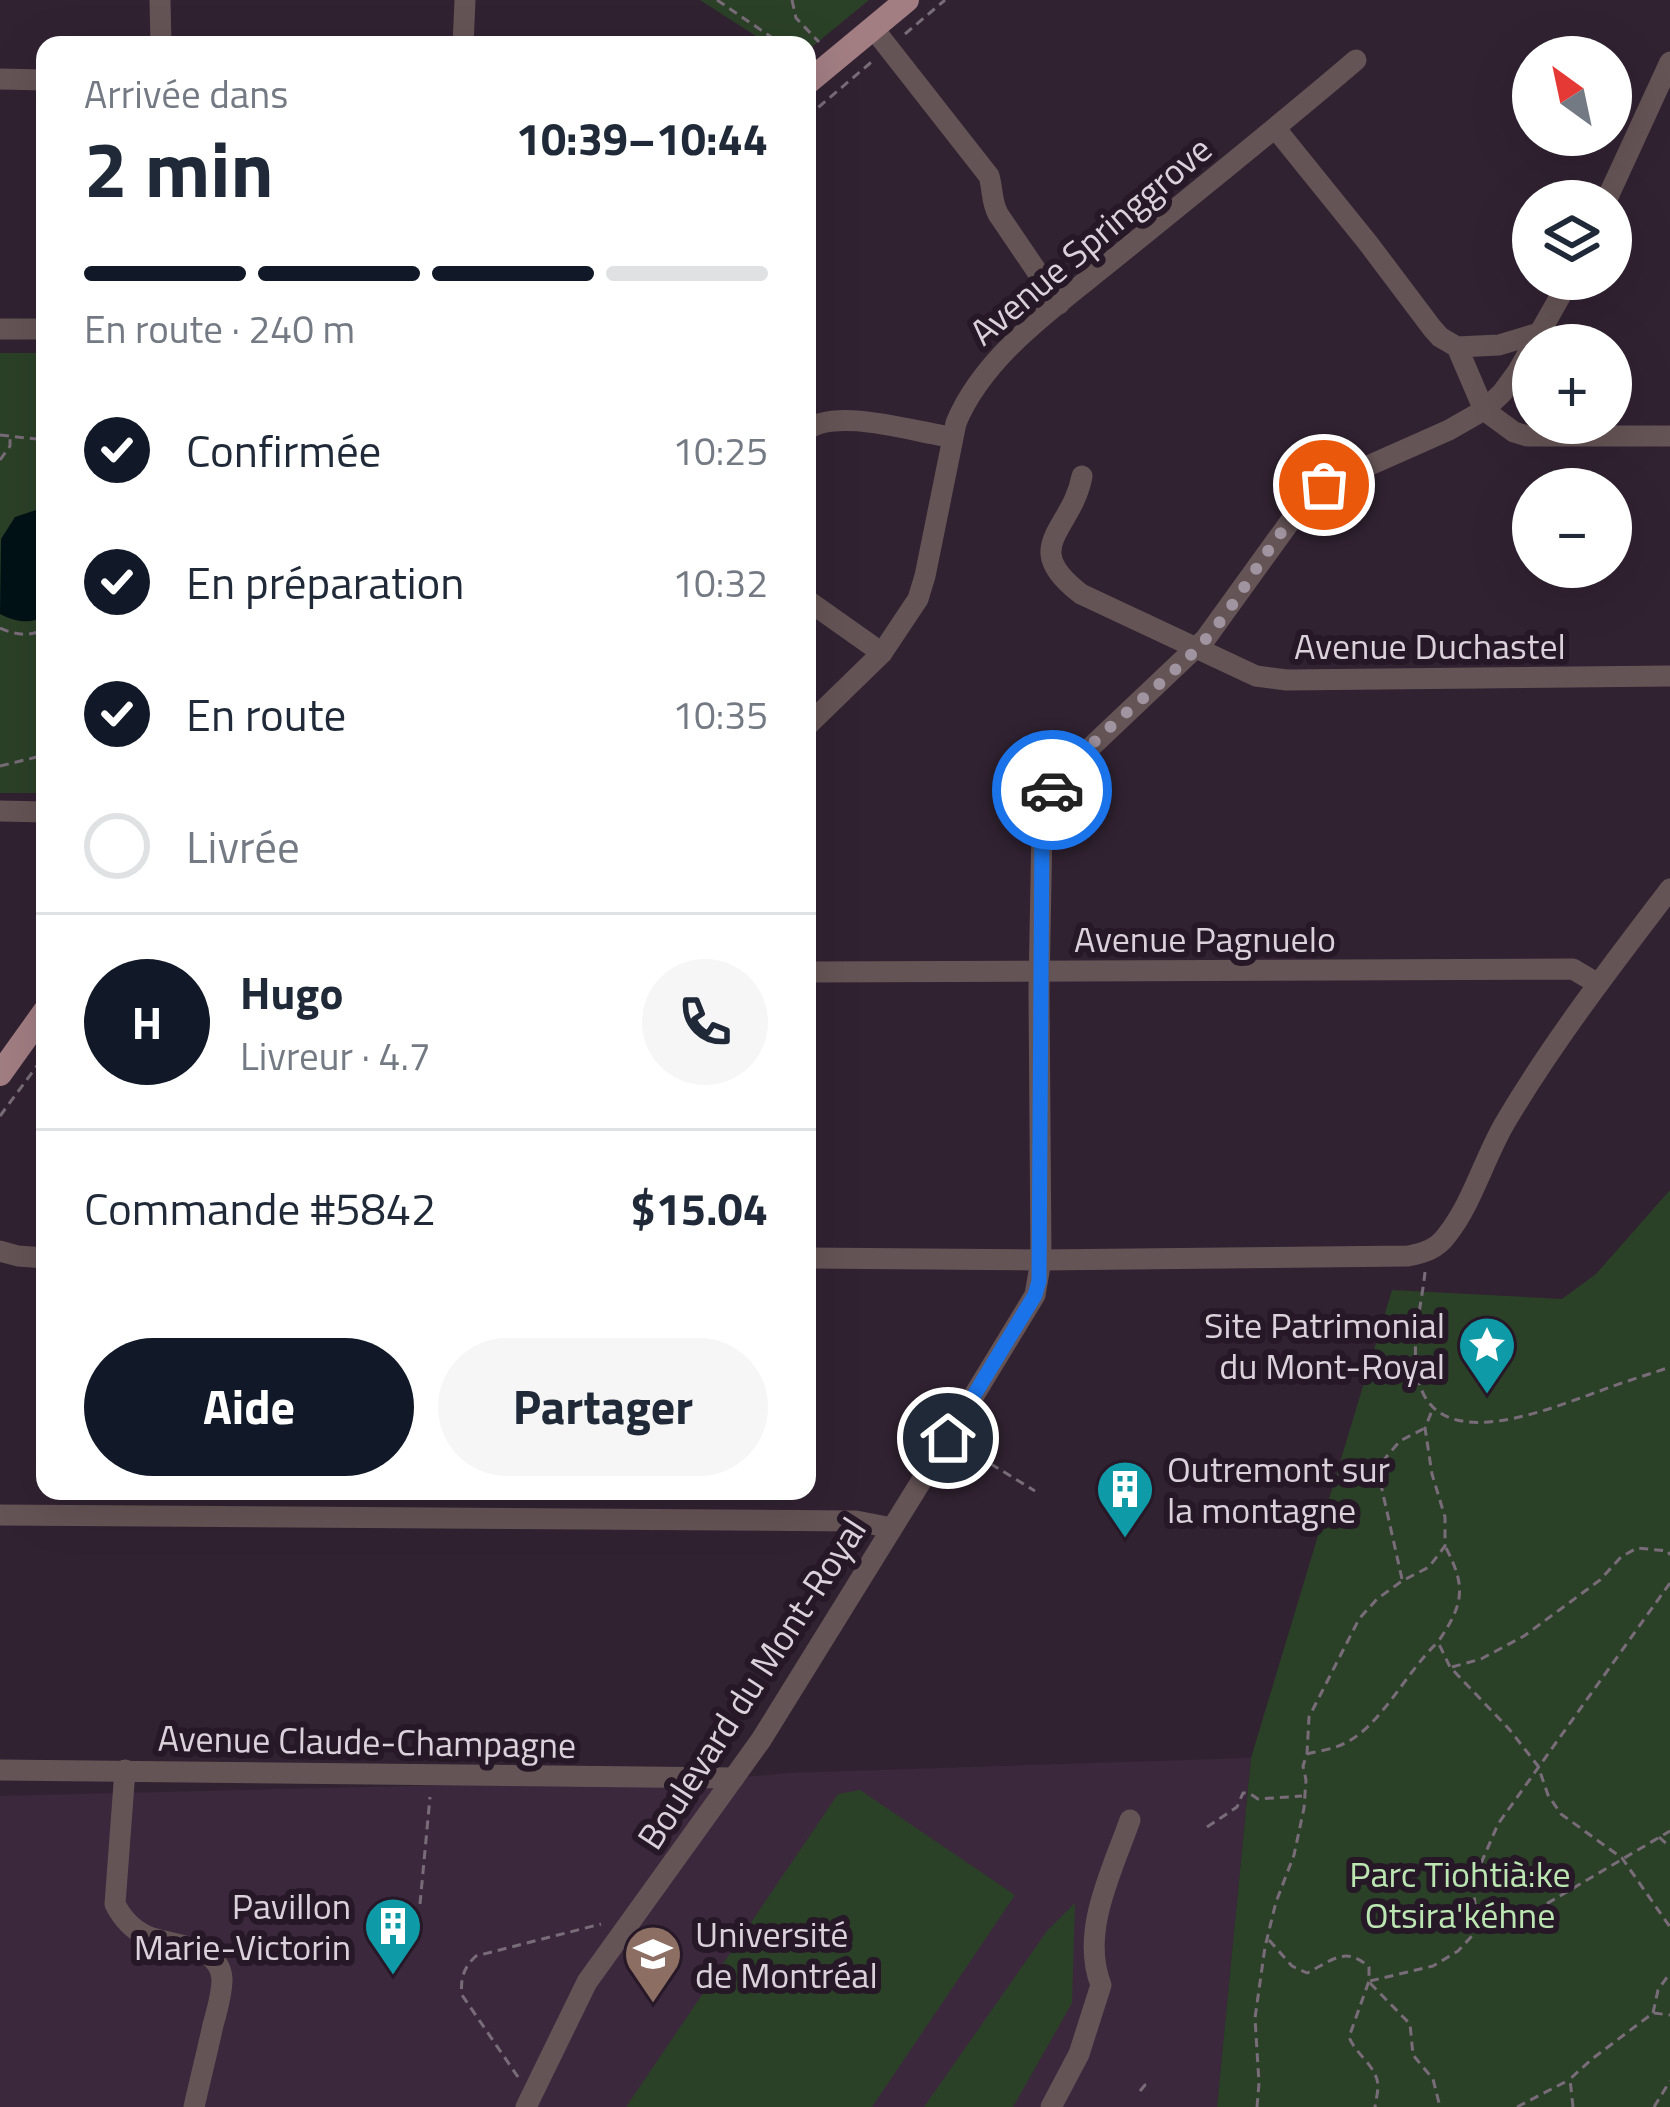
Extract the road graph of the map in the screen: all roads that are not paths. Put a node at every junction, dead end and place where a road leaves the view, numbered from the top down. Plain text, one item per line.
1 (160, 0) edge
2 (465, 0) edge
3 (907, 0) edge
4 (873, 28) junction
5 (161, 36) edge
6 (463, 36) edge
7 (1356, 60) dead end
8 (1670, 62) edge
9 (816, 76) edge
10 (0, 79) edge
11 (36, 80) edge
12 (1276, 129) junction
13 (1616, 180) edge
14 (1059, 304) junction
15 (0, 329) edge
16 (36, 329) edge
17 (1512, 340) edge
18 (1457, 347) junction
19 (1512, 379) edge
20 (1484, 410) junction
21 (816, 424) edge
22 (1670, 436) edge
23 (951, 437) junction
24 (1082, 476) dead end
25 (816, 606) edge
26 (1197, 648) junction
27 (882, 653) junction
28 (1670, 676) edge
29 (816, 717) edge
30 (0, 811) edge
31 (36, 812) edge
32 (1670, 889) edge
33 (1039, 971) junction
34 (816, 972) edge
35 (1598, 984) junction
36 (36, 1024) edge
37 (0, 1074) edge
38 (0, 1251) edge
39 (36, 1257) edge
40 (816, 1258) edge
41 (1041, 1259) junction
42 (0, 1515) edge
43 (892, 1528) junction
44 (0, 1770) edge
45 (125, 1770) junction
46 (734, 1778) junction
47 (1130, 1820) dead end
48 (194, 2107) edge
49 (526, 2107) edge
50 (1051, 2107) edge

1 - 5 street
2 - 6 street
3 - 4 main road
4 - 9 main road
4 - 14 street
7 - 12 street, Avenue Springgrove
8 - 13 street
10 - 11 street
12 - 14 street, Avenue Springgrove
12 - 18 street
14 - 23 street, Avenue Springgrove
15 - 16 street
17 - 18 street
18 - 20 street
19 - 20 street
20 - 22 street
20 - 26 street, Boulevard du Mont-Royal
21 - 23 street
23 - 27 street, Avenue Springgrove
24 - 26 street, Avenue Duchastel
25 - 27 street
26 - 28 street, Avenue Duchastel
26 - 33 street, Boulevard du Mont-Royal
27 - 29 street, Avenue Springgrove
30 - 31 street
32 - 35 street
33 - 34 street, Avenue Pagnuelo
33 - 35 street, Avenue Pagnuelo
33 - 41 street, Boulevard du Mont-Royal
35 - 41 street
36 - 37 main road
38 - 39 street
40 - 41 street
41 - 43 street, Boulevard du Mont-Royal
42 - 43 street
43 - 46 street, Boulevard du Mont-Royal
44 - 45 street, Avenue Claude-Champagne
45 - 46 street, Avenue Claude-Champagne
45 - 48 street
46 - 49 street, Boulevard du Mont-Royal
47 - 50 street

